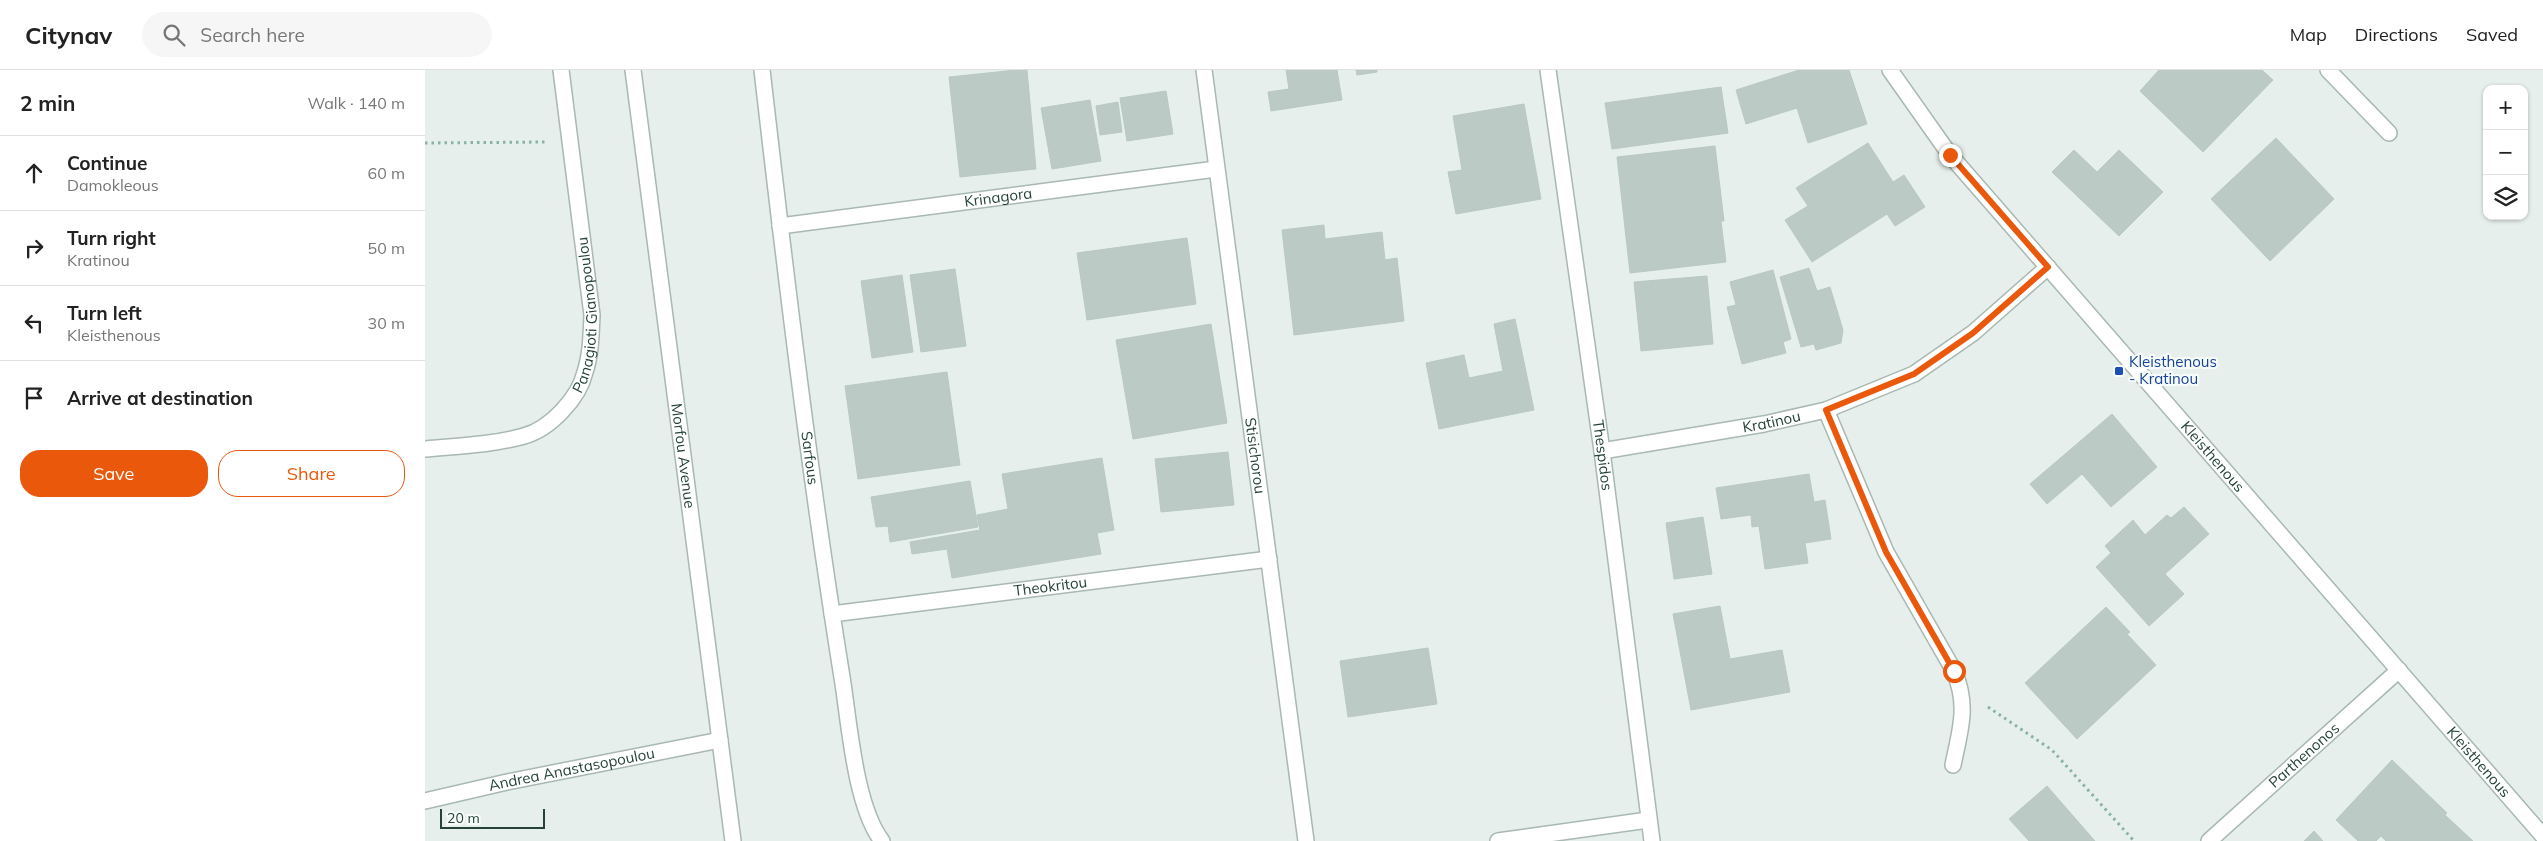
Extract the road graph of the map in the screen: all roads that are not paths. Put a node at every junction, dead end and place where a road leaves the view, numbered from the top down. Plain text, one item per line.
1 (561, 70) edge
2 (633, 70) edge
3 (762, 70) edge
4 (1204, 70) edge
5 (1548, 70) edge
6 (1890, 70) edge
7 (2328, 70) edge
8 (2389, 133) dead end
9 (1216, 169) junction
10 (780, 226) junction
11 (2048, 267) junction
12 (1826, 410) junction
13 (425, 449) edge
14 (1602, 451) junction
15 (1269, 559) junction
16 (832, 614) junction
17 (2399, 670) junction
18 (720, 740) junction
19 (1953, 765) dead end
20 (425, 801) edge
21 (1648, 820) junction
22 (2543, 836) edge
23 (733, 841) edge
24 (882, 841) edge
25 (1306, 841) edge
26 (1498, 841) edge
27 (1652, 841) edge
28 (2209, 841) edge

1 - 13 street, Panagioti Gianopoulou
2 - 18 street, Morfou Avenue
3 - 10 street, Sarfous
4 - 9 street, Stisichorou
5 - 14 street, Thespidos
6 - 11 street, Kleisthenous
7 - 8 street
9 - 10 street, Krinagora
9 - 15 street, Stisichorou
10 - 16 street, Sarfous
11 - 12 street, Kratinou
11 - 17 street, Kleisthenous
12 - 14 street, Kratinou
12 - 19 street
14 - 21 street, Thespidos
15 - 16 street, Theokritou
15 - 25 street, Stisichorou
16 - 24 street, Sarfous
17 - 22 street, Kleisthenous
17 - 28 street, Parthenonos
18 - 20 street, Andrea Anastasopoulou
18 - 23 street, Morfou Avenue
21 - 26 street
21 - 27 street, Thespidos

